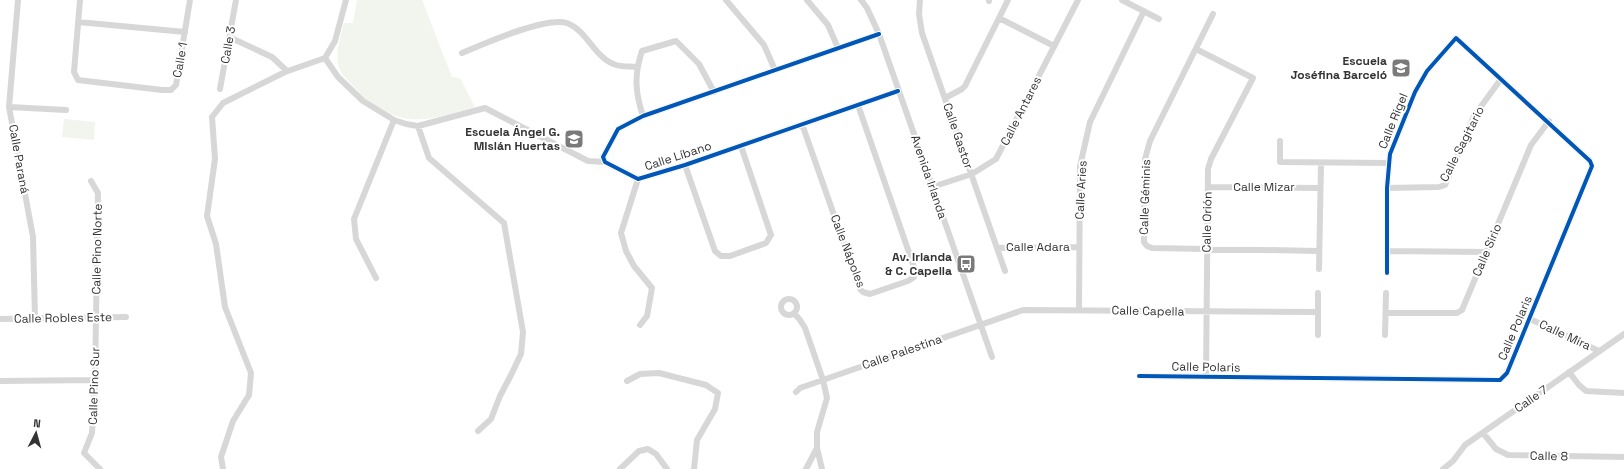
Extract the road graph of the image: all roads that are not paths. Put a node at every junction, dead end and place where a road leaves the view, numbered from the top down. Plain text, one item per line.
1 (18, 0) edge
2 (80, 0) edge
3 (190, 0) edge
4 (236, 0) edge
5 (346, 0) edge
6 (726, 0) edge
7 (806, 0) edge
8 (861, 0) edge
9 (920, 0) edge
10 (1008, 0) edge
11 (1078, 0) edge
12 (1122, 0) edge
13 (1144, 11) junction
14 (1213, 14) dead end
15 (999, 18) junction
16 (1159, 19) dead end
17 (78, 22) junction
18 (185, 32) junction
19 (879, 34) junction
20 (229, 37) junction
21 (1456, 38) joint
22 (1054, 46) junction
23 (838, 48) junction
24 (1196, 49) junction
25 (462, 53) dead end
26 (326, 58) junction
27 (637, 67) junction
28 (775, 70) junction
29 (287, 71) junction
30 (1502, 79) junction
31 (220, 89) dead end
32 (898, 91) junction
33 (714, 92) junction
34 (945, 98) junction
35 (858, 105) junction
36 (9, 107) junction
37 (66, 110) dead end
38 (643, 116) junction
39 (394, 120) junction
40 (1549, 122) junction
41 (802, 124) junction
42 (418, 126) junction
43 (1280, 141) dead end
44 (741, 146) junction
45 (605, 162) junction
46 (1321, 163) junction
47 (1388, 164) junction
48 (685, 165) junction
49 (972, 174) junction
50 (638, 179) junction
51 (91, 181) dead end
52 (932, 187) junction
53 (1208, 187) junction
54 (1320, 188) junction
55 (1387, 188) junction
56 (1079, 247) junction
57 (998, 248) junction
58 (1207, 249) junction
59 (1319, 251) junction
60 (1388, 251) junction
61 (1486, 252) junction
62 (1319, 269) dead end
63 (1005, 271) dead end
64 (1387, 273) dead end
65 (376, 278) dead end
66 (1318, 293) dead end
67 (1386, 293) dead end
68 (1079, 310) junction
69 (1206, 311) junction
70 (1318, 312) junction
71 (794, 313) dead end
72 (1386, 313) junction
73 (126, 317) dead end
74 (35, 318) junction
75 (96, 318) junction
76 (0, 319) edge
77 (1530, 319) junction
78 (640, 325) dead end
79 (981, 325) junction
80 (1624, 334) edge
81 (1318, 335) dead end
82 (1385, 335) dead end
83 (1600, 350) junction
84 (992, 357) dead end
85 (1570, 372) junction
86 (1139, 376) dead end
87 (1206, 377) junction
88 (95, 380) junction
89 (823, 380) junction
90 (0, 381) edge
91 (627, 381) dead end
92 (796, 392) dead end
93 (1624, 393) edge
94 (478, 431) dead end
95 (1483, 433) junction
96 (817, 448) junction
97 (1624, 457) edge
98 (100, 469) edge
99 (223, 469) edge
100 (620, 469) edge
101 (667, 469) edge
102 (694, 469) edge
103 (806, 469) edge
104 (822, 469) edge
105 (1444, 469) edge

1 - 36 street, Calle Paraná
2 - 17 street
3 - 18 street, Calle 1
4 - 20 street, Calle 3
5 - 26 street
6 - 28 street
7 - 23 street
8 - 19 street, Avenida Irlanda
9 - 34 street, Calle Gastor
10 - 15 street
11 - 22 street, Calle Antares
12 - 13 street
13 - 16 street
13 - 56 street, Calle Aries
14 - 24 street, Calle Géminis
15 - 22 street
15 - 34 street
17 - 18 street
17 - 18 street, Calle 1
19 - 23 street
19 - 32 street, Avenida Irlanda
20 - 29 street
20 - 31 street, Calle 3
21 - 30 street, Calle Polaris
21 - 47 street, Calle Rigel
22 - 49 street, Calle Antares
23 - 28 street
24 - 53 street, Calle Orión
24 - 58 street, Calle Géminis
25 - 27 street
26 - 29 street
26 - 39 street
27 - 33 street
27 - 38 street
28 - 33 street
29 - 99 street
30 - 40 street, Calle Polaris
30 - 55 street, Calle Sagitario
32 - 35 street, Calle Líbano
32 - 52 street, Avenida Irlanda
33 - 38 street
34 - 49 street, Calle Gastor
35 - 41 street, Calle Líbano
35 - 41 street, Calle Nápoles
36 - 37 street
36 - 74 street, Calle Paraná
38 - 45 street
39 - 42 street
39 - 65 street
40 - 61 street, Calle Sirio
40 - 77 street, Calle Polaris
41 - 44 street, Calle Líbano
42 - 45 street
42 - 94 street
43 - 46 street
44 - 48 street, Calle Líbano
44 - 48 street
45 - 50 street, Calle Líbano
46 - 47 street
46 - 54 street
47 - 55 street, Calle Rigel
48 - 50 street, Calle Líbano
49 - 52 street, Calle Antares
49 - 57 street, Calle Gastor
50 - 78 street
51 - 75 street, Calle Pino Norte
52 - 79 street, Avenida Irlanda
53 - 54 street, Calle Mizar
53 - 58 street, Calle Orión
54 - 59 street
55 - 60 street, Calle Rigel
56 - 57 street, Calle Adara
56 - 68 street, Calle Aries
57 - 63 street, Calle Gastor
58 - 59 street, Calle Géminis
58 - 69 street, Calle Orión
59 - 62 street
60 - 61 street
60 - 64 street, Calle Rigel
61 - 72 street, Calle Sirio
66 - 70 street
67 - 72 street
68 - 69 street, Calle Capella
68 - 79 street, Calle Capella
69 - 70 street, Calle Capella
69 - 87 street, Calle Orión
70 - 81 street
71 - 89 street
72 - 82 street
73 - 75 street, Calle Robles Este
74 - 75 street, Calle Robles Este
74 - 76 street, Calle Robles Este
75 - 88 street, Calle Pino Sur
77 - 83 street, Calle Mira
77 - 87 street, Calle Polaris
79 - 84 street, Avenida Irlanda
79 - 89 street, Calle Palestina
80 - 83 street, Calle 7
83 - 85 street, Calle 7
85 - 93 street
85 - 95 street, Calle 7
86 - 87 street, Calle Polaris
88 - 90 street
88 - 98 street, Calle Pino Sur
89 - 92 street, Calle Palestina
89 - 96 street
91 - 102 street
95 - 97 street, Calle 8
95 - 105 street, Calle 7
96 - 103 street
96 - 104 street
100 - 101 street

